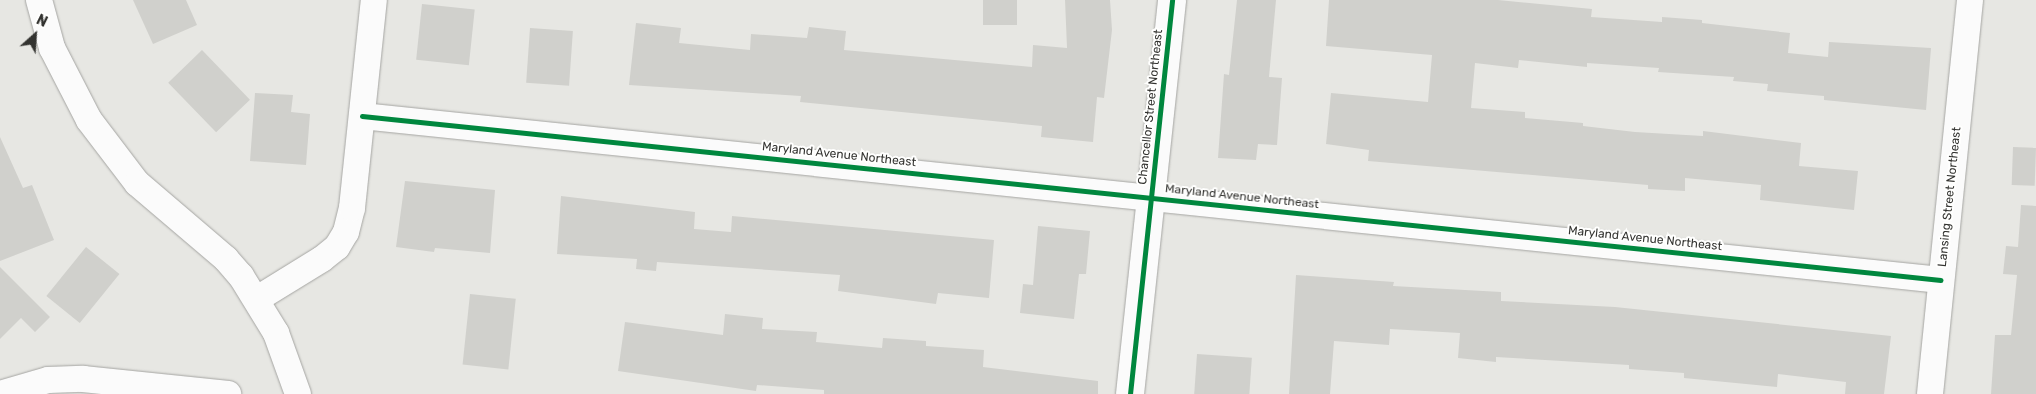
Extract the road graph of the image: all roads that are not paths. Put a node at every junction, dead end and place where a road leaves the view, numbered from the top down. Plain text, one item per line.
1 (38, 0) edge
2 (374, 0) edge
3 (1172, 0) edge
4 (1970, 0) edge
5 (362, 116) junction
6 (1152, 197) junction
7 (1941, 280) junction
8 (257, 299) junction
9 (0, 394) edge
10 (228, 394) edge
11 (298, 394) edge
12 (1130, 394) edge
13 (1930, 394) edge

1 - 8 street
2 - 5 street
3 - 6 street, Chancellor Street Northeast
4 - 7 street, Lansing Street Northeast
5 - 6 street, Maryland Avenue Northeast
5 - 8 street
6 - 7 street, Maryland Avenue Northeast
6 - 12 street, Chancellor Street Northeast
7 - 13 street, Lansing Street Northeast
8 - 11 street
9 - 10 street

